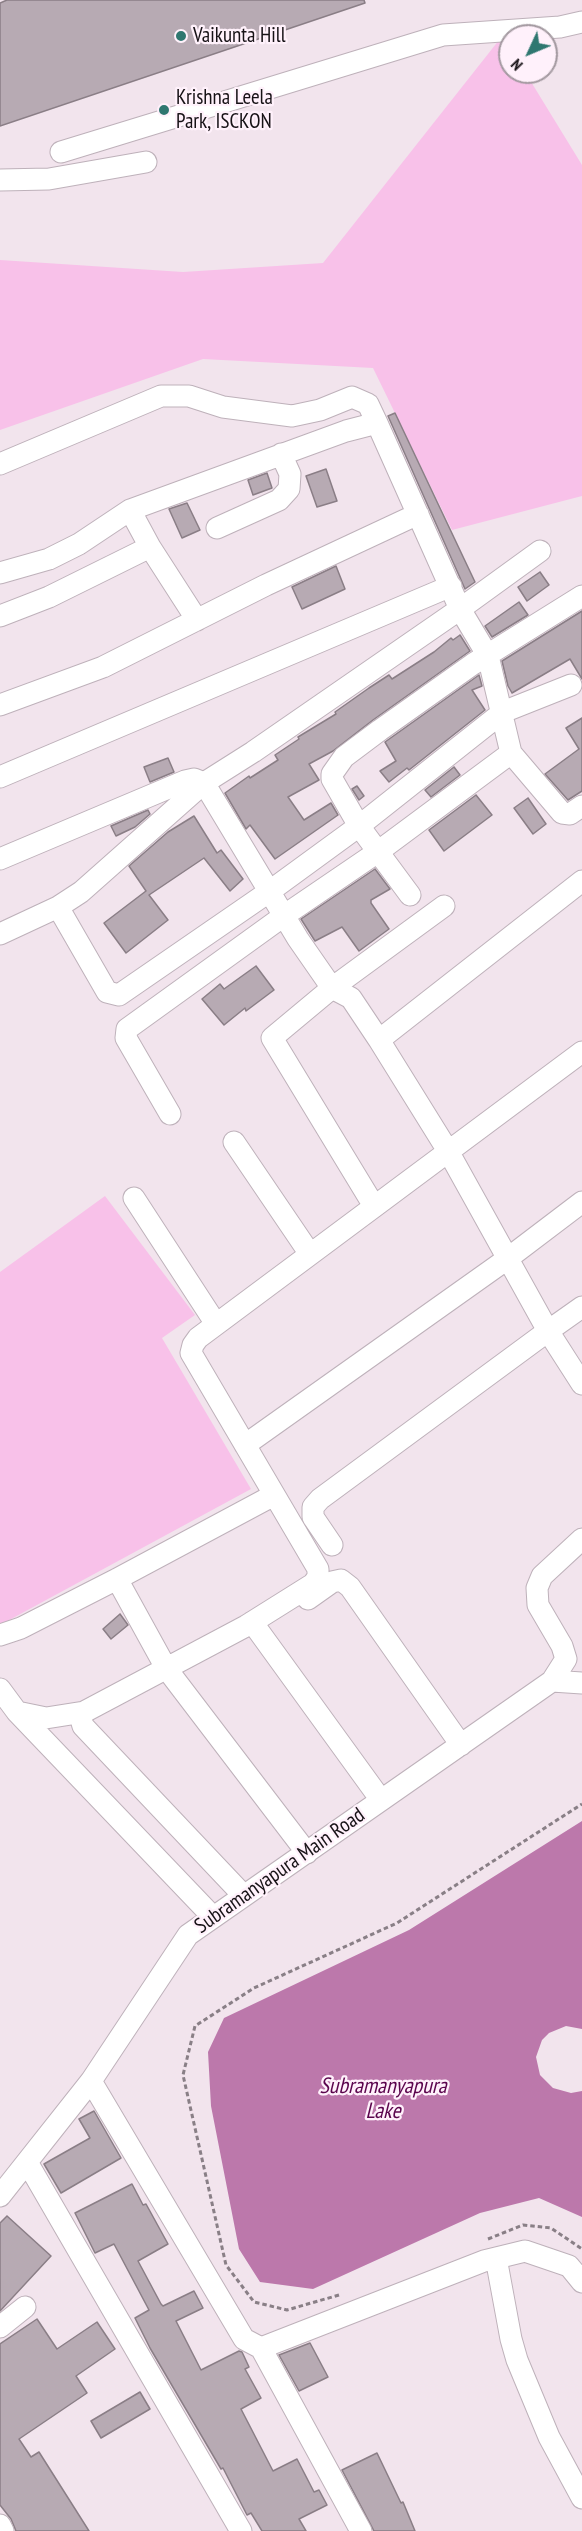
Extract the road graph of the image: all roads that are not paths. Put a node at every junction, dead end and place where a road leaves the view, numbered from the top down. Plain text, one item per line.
1 (582, 22) edge
2 (61, 152) dead end
3 (146, 162) dead end
4 (0, 180) edge
5 (377, 423) junction
6 (282, 454) junction
7 (0, 464) edge
8 (130, 510) junction
9 (418, 514) junction
10 (216, 528) dead end
11 (150, 547) junction
12 (540, 551) dead end
13 (0, 573) edge
14 (451, 586) junction
15 (582, 596) edge
16 (460, 609) junction
17 (0, 616) edge
18 (197, 620) junction
19 (488, 656) junction
20 (571, 685) dead end
21 (0, 705) edge
22 (503, 712) junction
23 (511, 753) junction
24 (0, 777) edge
25 (204, 783) junction
26 (582, 806) edge
27 (359, 826) junction
28 (379, 851) junction
29 (0, 859) edge
30 (582, 881) edge
31 (270, 891) junction
32 (410, 895) dead end
33 (444, 906) dead end
34 (58, 907) junction
35 (285, 915) junction
36 (0, 934) edge
37 (332, 988) junction
38 (112, 995) junction
39 (127, 1029) junction
40 (379, 1040) junction
41 (582, 1052) edge
42 (170, 1114) dead end
43 (234, 1142) dead end
44 (448, 1151) junction
45 (134, 1198) dead end
46 (582, 1202) edge
47 (374, 1206) junction
48 (310, 1254) junction
49 (507, 1259) junction
50 (582, 1307) edge
51 (216, 1324) junction
52 (548, 1331) junction
53 (582, 1384) edge
54 (245, 1444) junction
55 (274, 1495) junction
56 (582, 1539) edge
57 (332, 1545) dead end
58 (117, 1579) junction
59 (256, 1628) junction
60 (0, 1635) edge
61 (166, 1668) junction
62 (552, 1681) junction
63 (582, 1683) edge
64 (0, 1689) edge
65 (16, 1712) junction
66 (84, 1712) junction
67 (461, 1745) junction
68 (381, 1800) junction
69 (307, 1853) junction
70 (244, 1896) junction
71 (213, 1917) junction
72 (91, 2081) junction
73 (27, 2162) junction
74 (0, 2196) edge
75 (496, 2258) junction
76 (582, 2282) edge
77 (25, 2307) dead end
78 (0, 2327) edge
79 (261, 2348) junction
80 (582, 2498) edge
81 (0, 2525) edge
82 (3, 2531) edge
83 (241, 2531) edge
84 (361, 2531) edge

1 - 2 street
3 - 4 street
5 - 6 street
5 - 7 street
5 - 9 street
6 - 8 street
6 - 10 street
8 - 11 street
8 - 13 street
9 - 14 street
9 - 18 street
11 - 17 street
11 - 18 street
12 - 16 street
14 - 16 street
14 - 24 street
15 - 19 street
16 - 19 street
16 - 25 street
18 - 21 street
19 - 22 street
19 - 27 street
20 - 22 street
22 - 23 street
22 - 27 street
23 - 26 street
23 - 28 street
25 - 29 street
25 - 31 street
25 - 34 street
27 - 28 street
27 - 31 street
28 - 32 street
28 - 35 street
30 - 40 street
31 - 35 street
31 - 38 street
33 - 37 street
34 - 36 street
34 - 38 street
35 - 37 street
35 - 39 street
37 - 40 street
37 - 47 street
38 - 39 street
39 - 42 street
40 - 44 street
41 - 44 street
43 - 48 street
44 - 47 street
44 - 49 street
45 - 51 street
46 - 49 street
47 - 48 street
48 - 51 street
49 - 52 street
49 - 54 street
50 - 52 street
51 - 54 street
52 - 53 street
52 - 57 street
54 - 55 street
55 - 58 street
55 - 59 street
56 - 62 street
58 - 60 street
58 - 61 street
59 - 61 street
59 - 67 street
59 - 68 street
61 - 66 street
61 - 69 street
62 - 63 street
62 - 67 street, Subramanyapura Main Road
64 - 65 street
65 - 66 street
65 - 71 street
66 - 70 street
67 - 68 street, Subramanyapura Main Road
68 - 69 street, Subramanyapura Main Road
69 - 70 street, Subramanyapura Main Road
70 - 71 street, Subramanyapura Main Road
71 - 72 street, Subramanyapura Main Road
72 - 73 street, Subramanyapura Main Road
72 - 79 street
73 - 74 street, Subramanyapura Main Road
73 - 83 street
75 - 76 street
75 - 79 street
75 - 80 street
77 - 78 street
79 - 84 street
81 - 82 street

